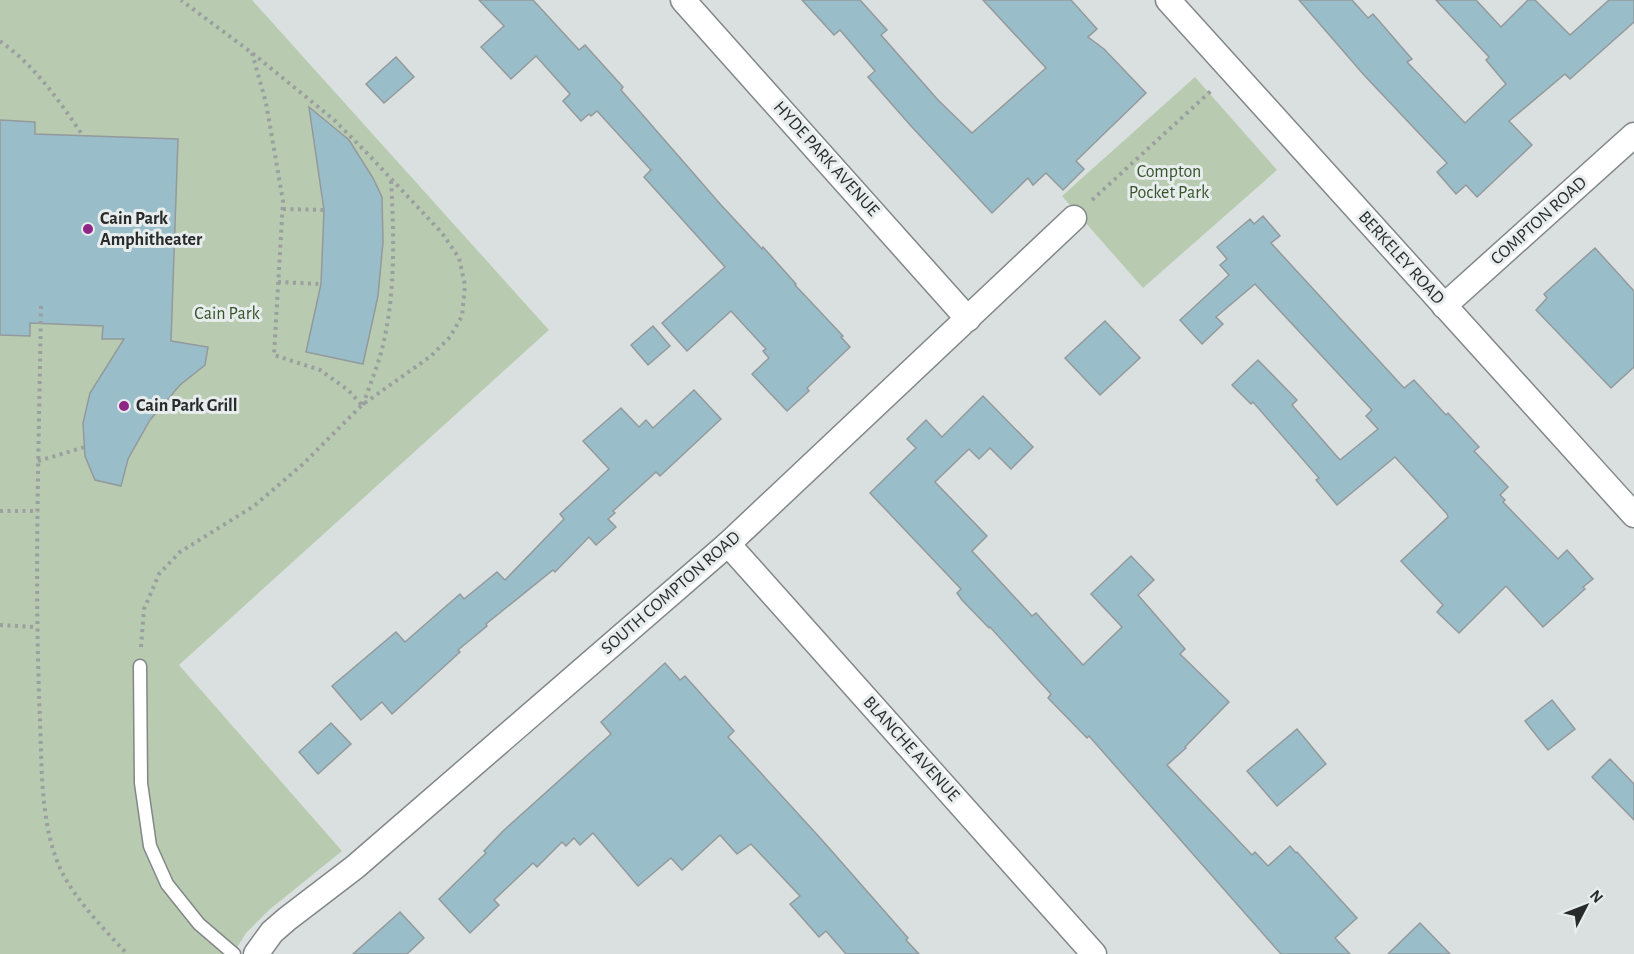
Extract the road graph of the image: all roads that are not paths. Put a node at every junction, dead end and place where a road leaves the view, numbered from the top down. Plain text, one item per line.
1 (683, 0) edge
2 (1168, 0) edge
3 (1634, 135) edge
4 (1074, 218) road end
5 (1444, 306) junction
6 (968, 319) junction
7 (1634, 515) edge
8 (728, 544) junction
9 (140, 666) road end
10 (234, 954) edge
11 (256, 954) edge
12 (1094, 954) edge

1 - 6 street, HYDE PARK AVENUE
2 - 5 street, BERKELEY ROAD
3 - 5 street, COMPTON ROAD
4 - 6 street, SOUTH COMPTON ROAD
5 - 7 street, BERKELEY ROAD
6 - 8 street, SOUTH COMPTON ROAD
8 - 11 street, SOUTH COMPTON ROAD
8 - 12 street, BLANCHE AVENUE
9 - 10 lane

